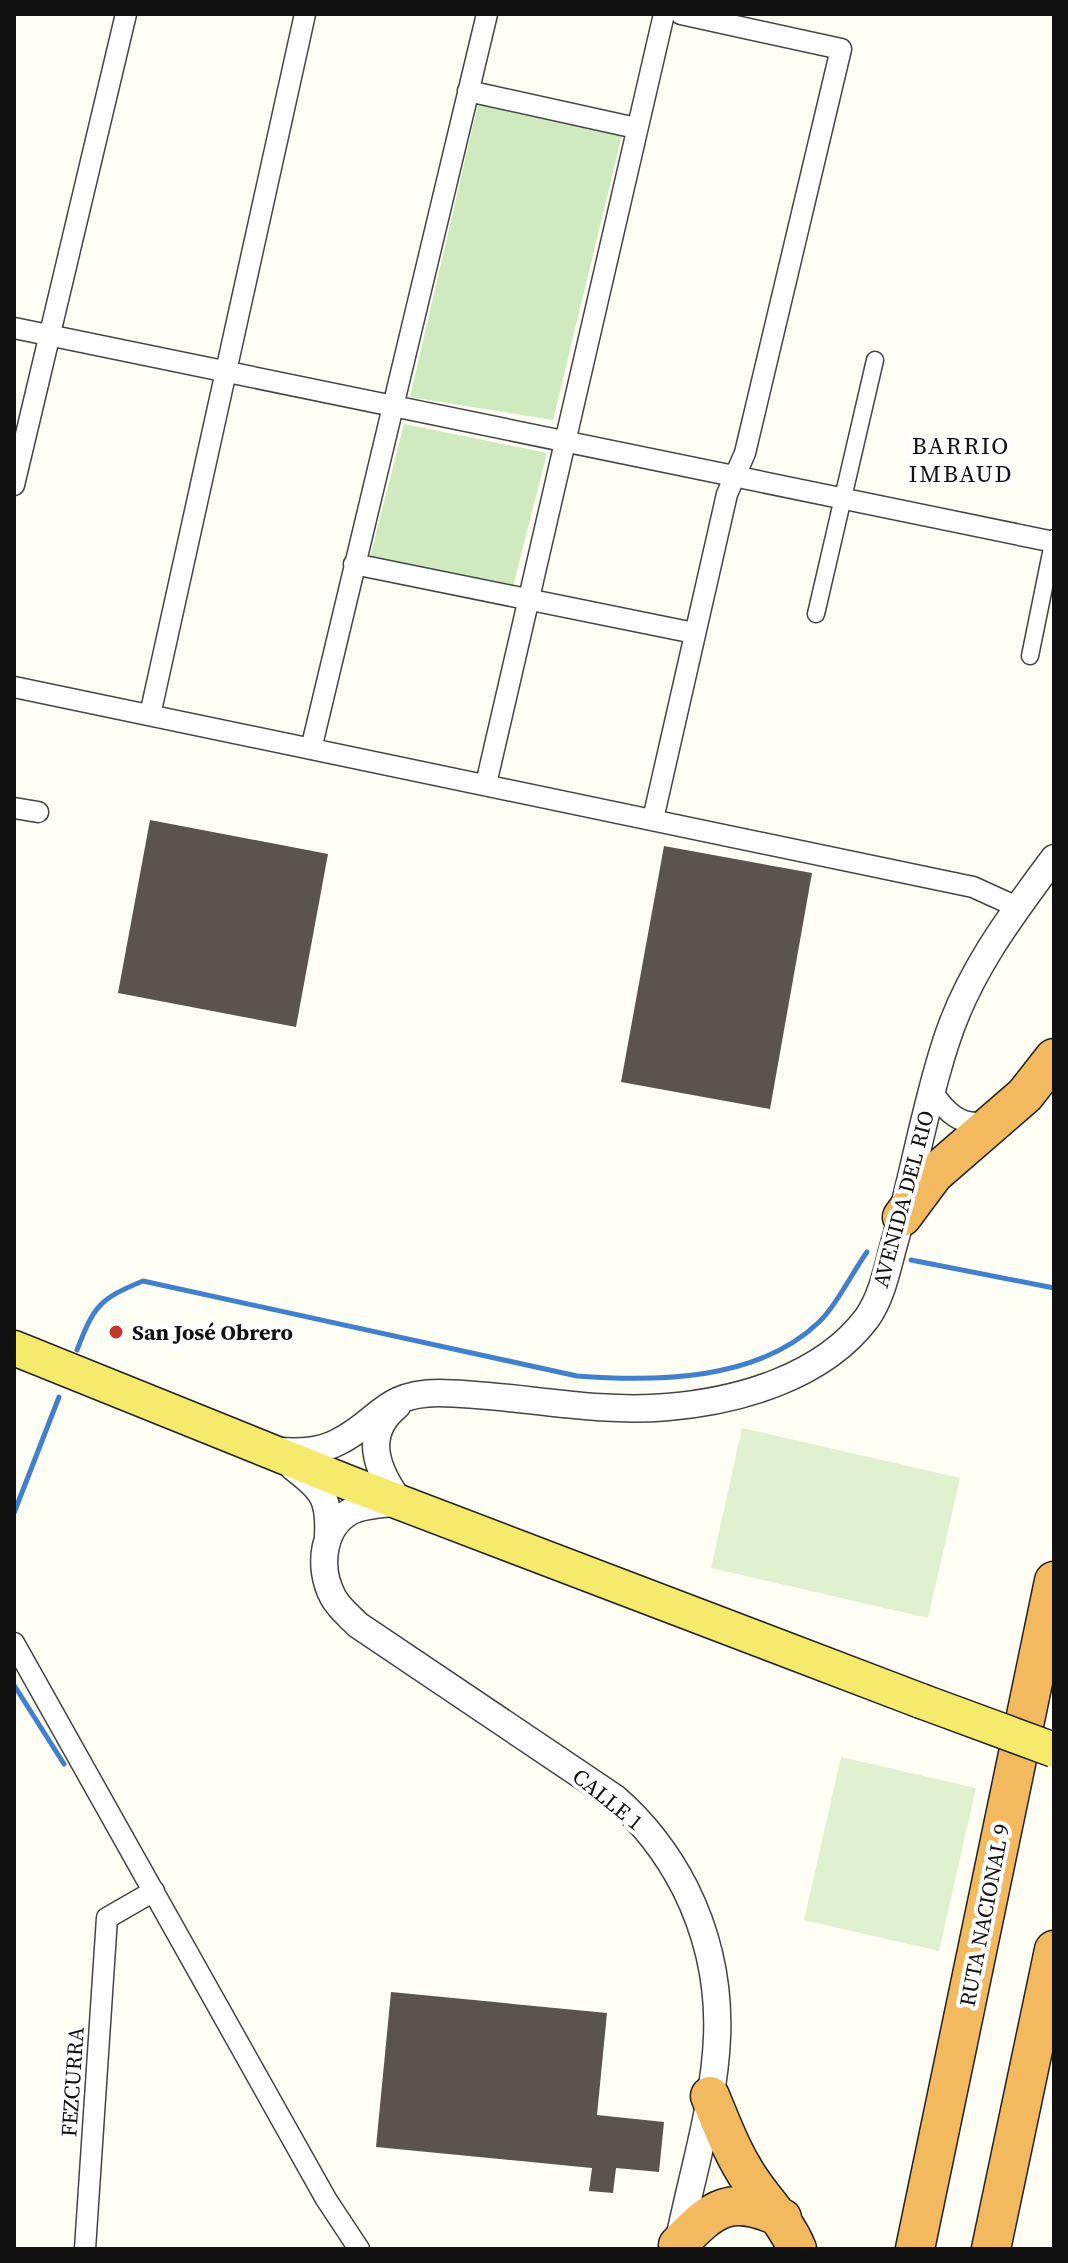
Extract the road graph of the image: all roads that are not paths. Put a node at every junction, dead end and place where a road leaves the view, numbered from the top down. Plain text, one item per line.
1 (126, 14) edge
2 (305, 14) edge
3 (487, 14) edge
4 (664, 14) edge
5 (681, 14) edge
6 (468, 91) junction
7 (636, 128) junction
8 (14, 328) edge
9 (50, 336) junction
10 (875, 360) dead end
11 (225, 370) junction
12 (391, 404) junction
13 (567, 441) junction
14 (736, 475) junction
15 (14, 485) edge
16 (843, 499) junction
17 (1054, 540) edge
18 (354, 564) junction
19 (527, 598) junction
20 (816, 614) dead end
21 (694, 633) junction
22 (1030, 656) dead end
23 (14, 687) edge
24 (150, 715) junction
25 (311, 749) junction
26 (486, 784) junction
27 (14, 808) edge
28 (38, 812) dead end
29 (653, 819) junction
30 (1054, 858) edge
31 (1017, 907) junction
32 (1054, 1058) edge
33 (931, 1090) junction
34 (1000, 1117) junction
35 (902, 1217) junction
36 (14, 1348) edge
37 (409, 1396) junction
38 (272, 1451) junction
39 (400, 1502) junction
40 (328, 1536) junction
41 (1054, 1581) edge
42 (14, 1643) edge
43 (1054, 1750) edge
44 (154, 1891) junction
45 (1054, 1950) edge
46 (710, 2096) junction
47 (789, 2233) edge
48 (677, 2247) edge
49 (85, 2249) edge
50 (359, 2249) edge
51 (915, 2249) edge
52 (991, 2249) edge

1 - 9 street
2 - 11 street
3 - 6 street
4 - 7 street
5 - 14 street
6 - 7 street
6 - 12 street
7 - 13 street
8 - 9 street
9 - 11 street
9 - 15 street
10 - 16 street
11 - 12 street
11 - 24 street
12 - 13 street
12 - 18 street
13 - 14 street
13 - 19 street
14 - 16 street
14 - 21 street
16 - 17 street
16 - 20 street
17 - 22 street
18 - 19 street
18 - 25 street
19 - 21 street
19 - 26 street
21 - 29 street
23 - 24 street
24 - 25 street
25 - 26 street
26 - 29 street
27 - 28 street
29 - 31 street
30 - 31 street, AVENIDA DEL RIO
31 - 33 street, AVENIDA DEL RIO
32 - 34 highway
33 - 34 street
33 - 35 street, AVENIDA DEL RIO
34 - 35 highway
35 - 37 street, AVENIDA DEL RIO
36 - 38 main road
37 - 38 street, AVENIDA DEL RIO
37 - 39 street
38 - 39 main road
38 - 40 street, CALLE 1
39 - 40 street
39 - 43 main road, bridge
40 - 46 street, CALLE 1
41 - 51 highway, RUTA NACIONAL 9
42 - 44 street
44 - 49 street, FEZCURRA
44 - 50 street
45 - 52 highway
46 - 47 highway
46 - 48 street, CALLE 1
47 - 48 highway

